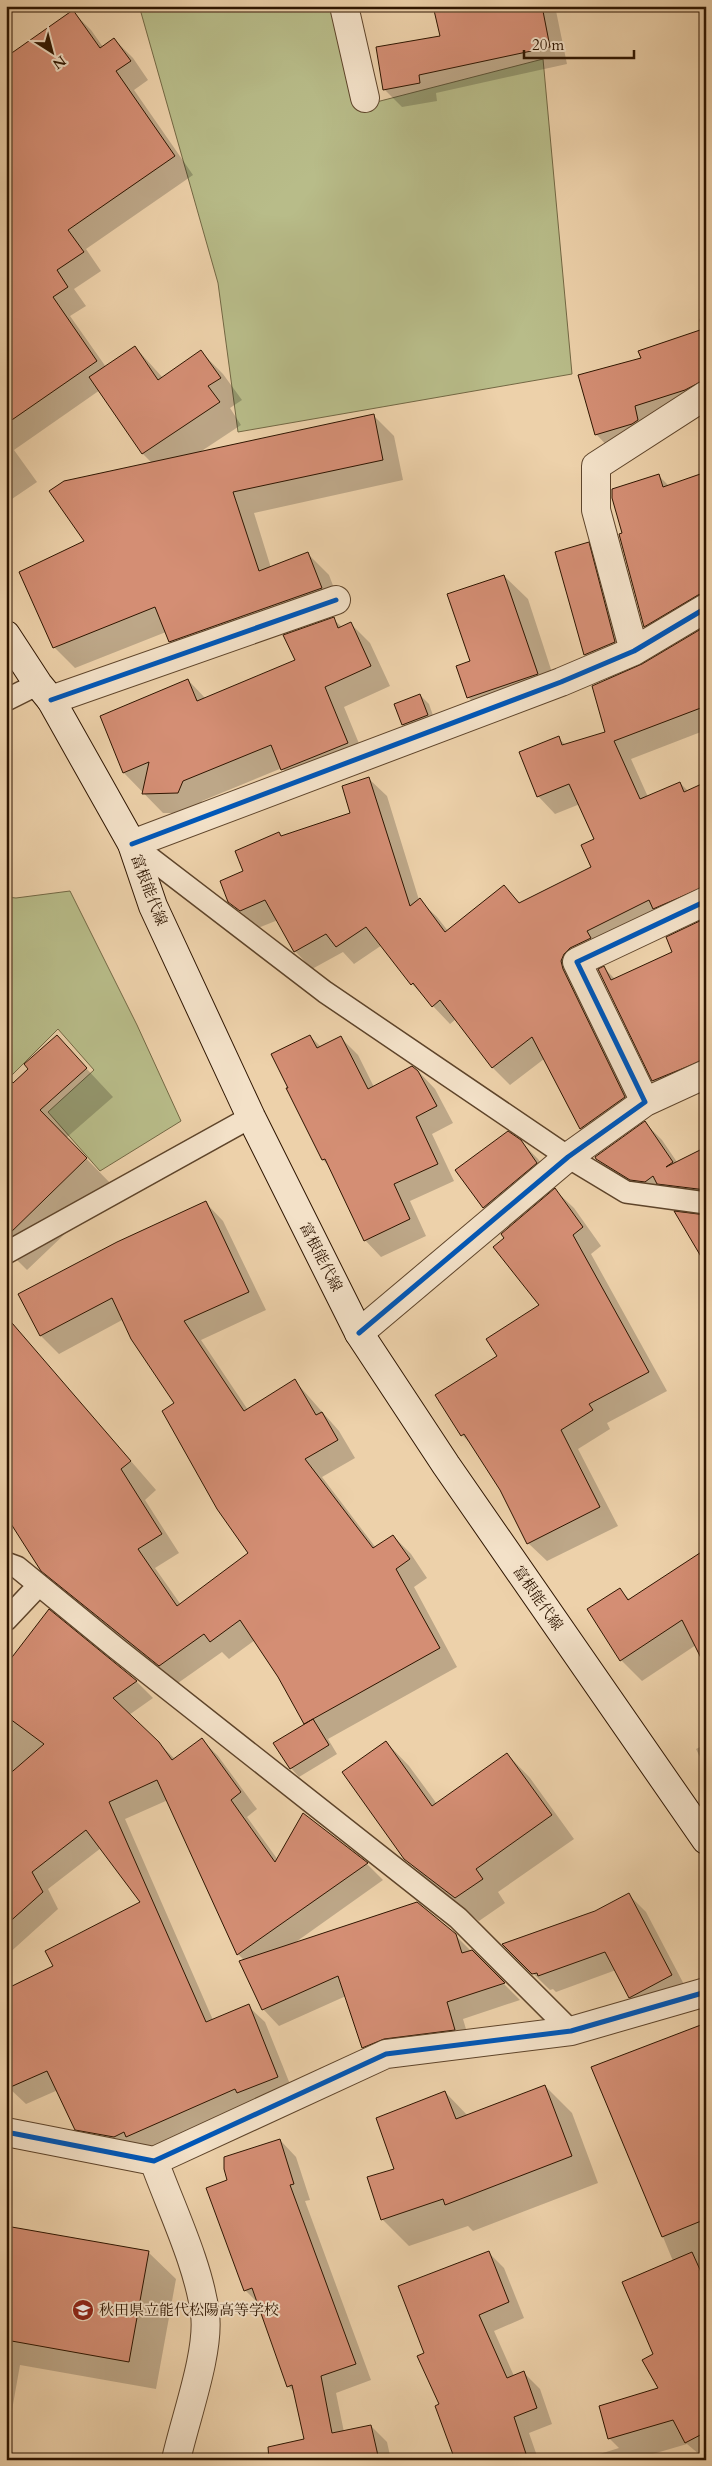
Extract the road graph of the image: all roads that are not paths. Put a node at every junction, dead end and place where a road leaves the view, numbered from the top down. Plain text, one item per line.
1 (344, 6) edge
2 (364, 98) dead end
3 (706, 395) edge
4 (336, 600) dead end
5 (706, 608) edge
6 (6, 635) edge
7 (634, 651) junction
8 (45, 692) junction
9 (6, 700) edge
10 (132, 844) junction
11 (706, 901) edge
12 (706, 1074) edge
13 (645, 1102) junction
14 (251, 1117) junction
15 (568, 1157) junction
16 (706, 1204) edge
17 (6, 1253) edge
18 (359, 1333) junction
19 (6, 1563) edge
20 (39, 1585) junction
21 (6, 1620) edge
22 (706, 1840) edge
23 (706, 1992) edge
24 (571, 2031) junction
25 (6, 2132) edge
26 (154, 2161) junction
27 (176, 2460) edge

1 - 2 street
3 - 7 street
4 - 8 street
5 - 7 street
6 - 8 street, 富根能代線
7 - 10 street
8 - 9 lane
8 - 10 street, 富根能代線
10 - 14 street, 富根能代線
10 - 15 lane
11 - 13 street
12 - 13 street
13 - 15 street
14 - 17 lane
14 - 18 street, 富根能代線
15 - 16 lane
15 - 18 street
18 - 22 street, 富根能代線
19 - 20 lane
20 - 21 lane
20 - 24 lane
23 - 24 street
24 - 26 street
25 - 26 street
26 - 27 street

